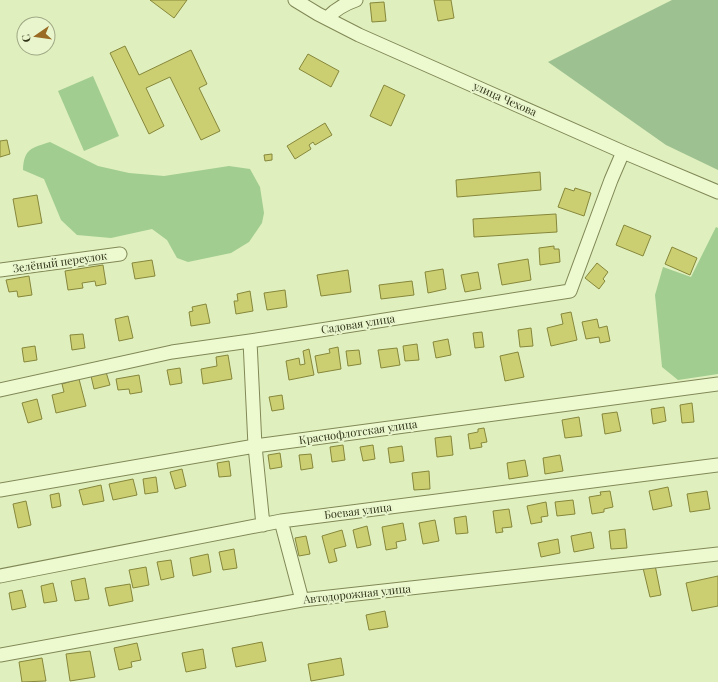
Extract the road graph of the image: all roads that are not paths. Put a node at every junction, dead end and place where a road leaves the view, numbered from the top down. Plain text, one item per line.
1 (295, 0) edge
2 (356, 0) edge
3 (327, 18) junction
4 (623, 152) junction
5 (718, 192) edge
6 (120, 254) dead end
7 (0, 270) edge
8 (250, 341) junction
9 (718, 384) edge
10 (0, 390) edge
11 (255, 446) junction
12 (718, 465) edge
13 (0, 490) edge
14 (281, 521) junction
15 (263, 525) junction
16 (718, 554) edge
17 (0, 576) edge
18 (302, 600) junction
19 (0, 655) edge

1 - 3 street, улица Чехова
2 - 3 street
3 - 4 street, улица Чехова
4 - 5 street, улица Чехова
4 - 8 street, Садовая улица
6 - 7 street, Зелёный переулок
8 - 10 street, Садовая улица
8 - 11 street
9 - 11 street, Краснофлотская улица
11 - 13 street, Краснофлотская улица
11 - 15 street
12 - 14 street, Боевая улица
14 - 15 street, Боевая улица
14 - 18 street
15 - 17 street, Боевая улица
16 - 18 street, Автодорожная улица
18 - 19 street, Автодорожная улица

